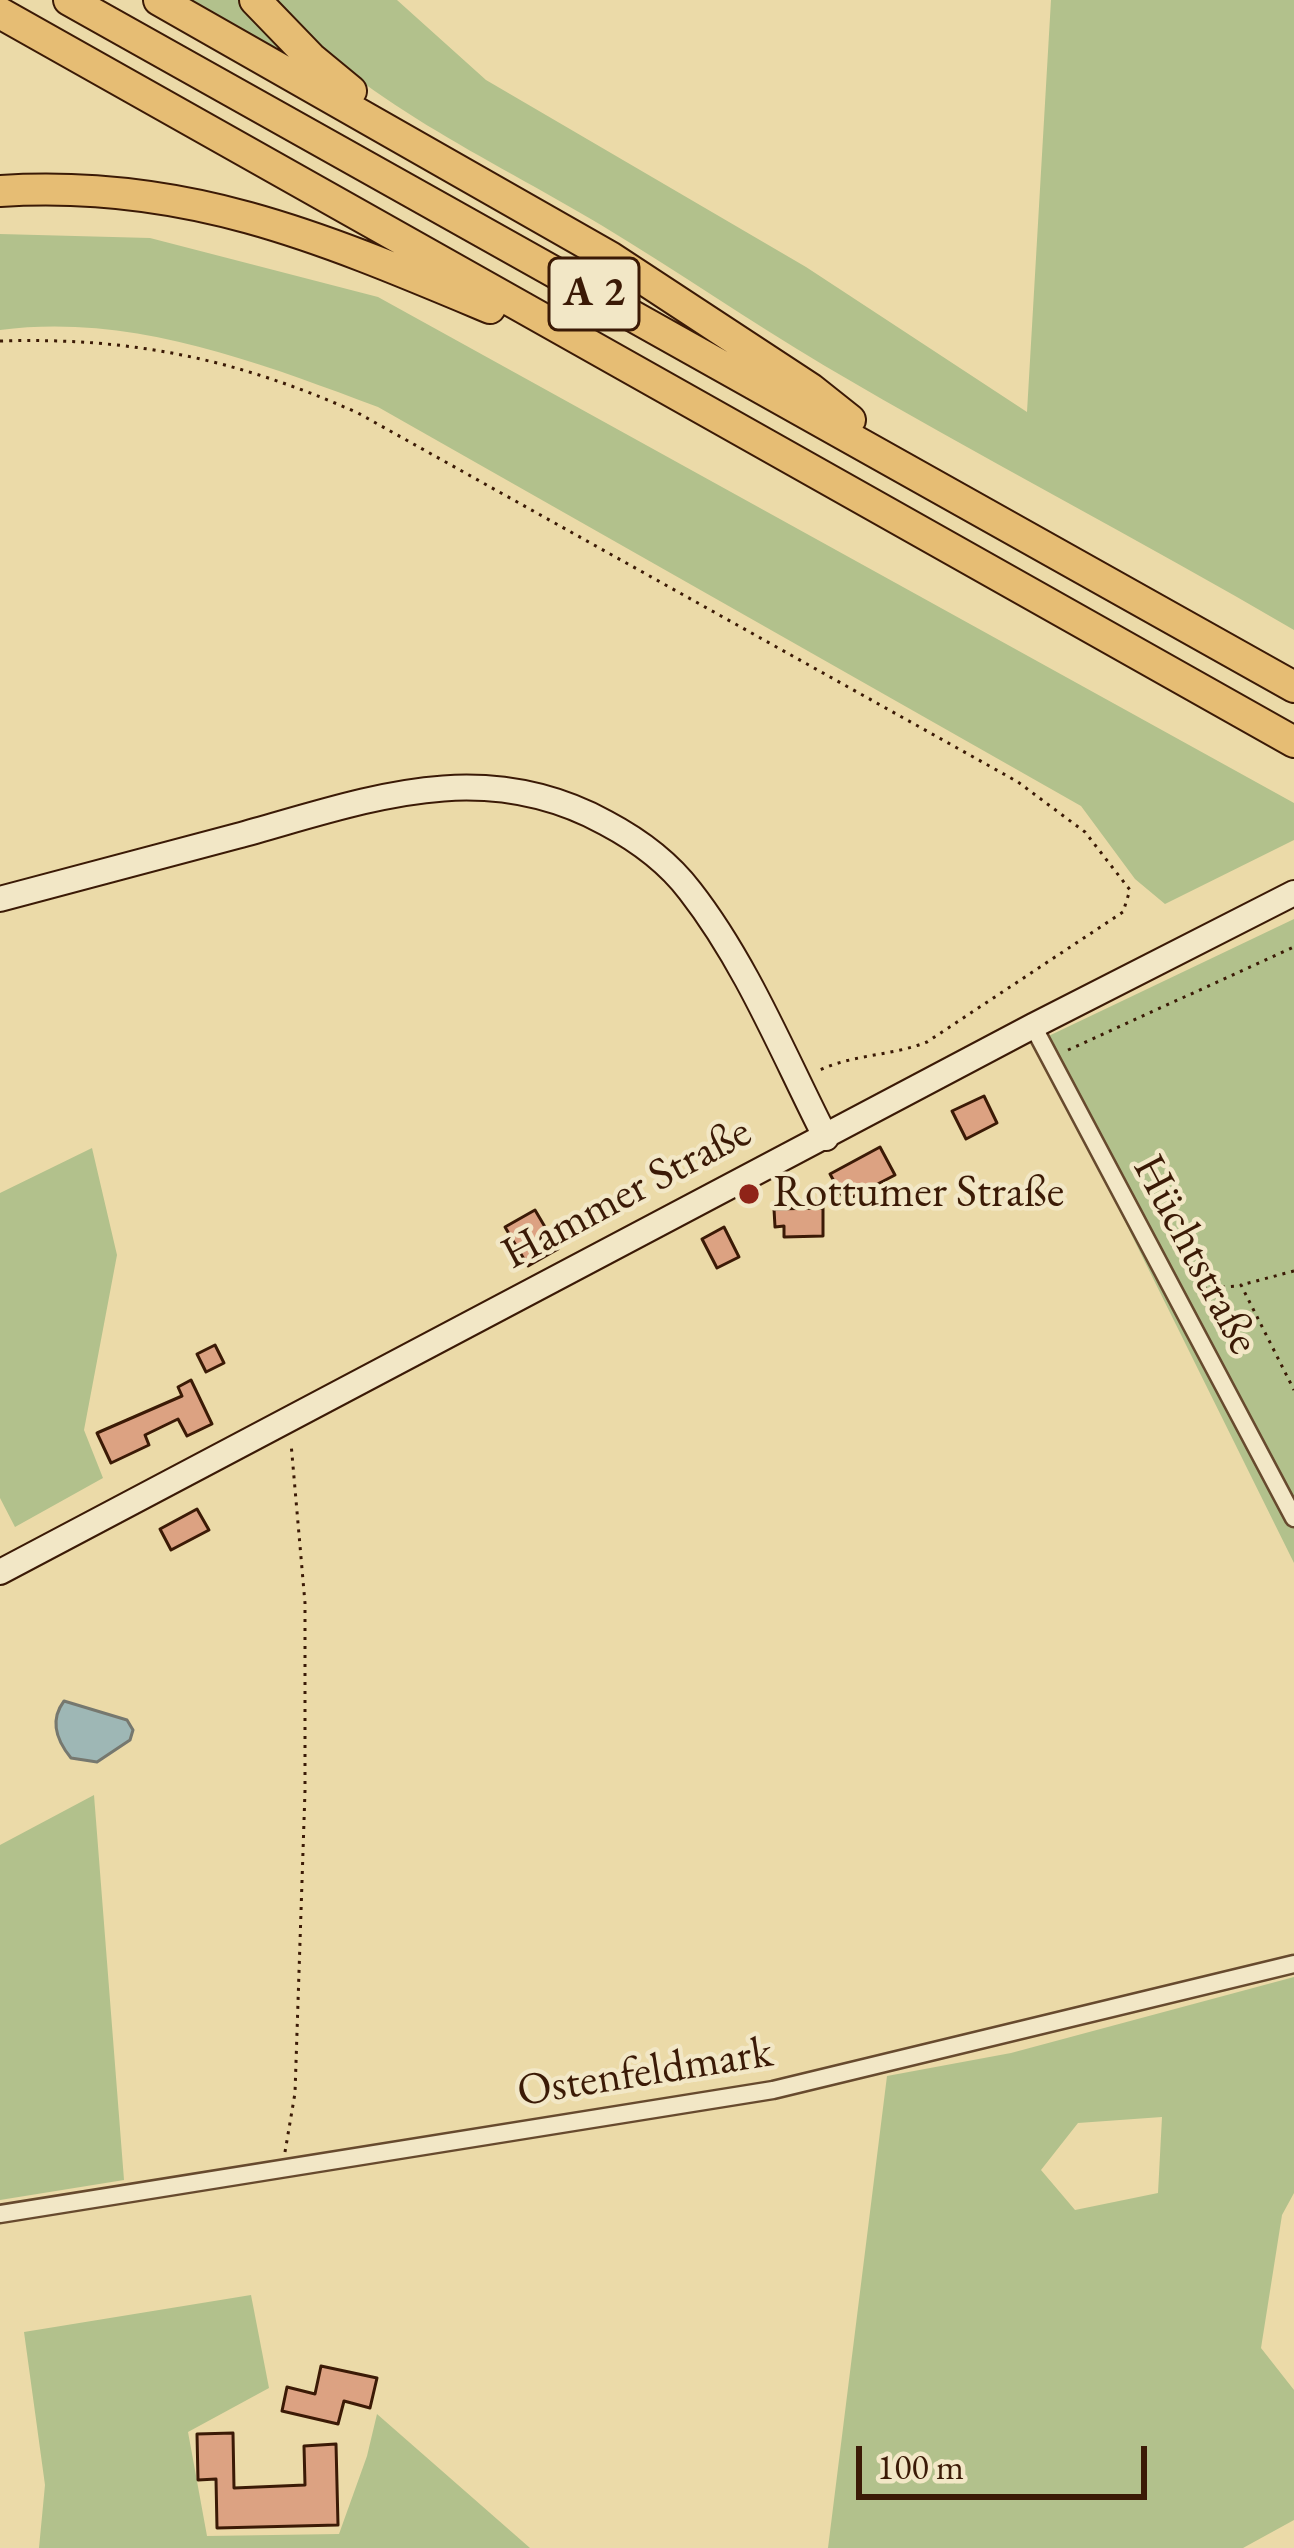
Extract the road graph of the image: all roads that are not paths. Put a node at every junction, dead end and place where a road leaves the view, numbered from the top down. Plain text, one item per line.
1 (69, 0) edge
2 (159, 0) edge
3 (255, 0) edge
4 (0, 13) edge
5 (420, 149) junction
6 (0, 191) edge
7 (625, 365) junction
8 (920, 477) junction
9 (1294, 687) edge
10 (1294, 742) edge
11 (1294, 893) edge
12 (0, 899) edge
13 (1033, 1026) junction
14 (826, 1138) junction
15 (1294, 1518) edge
16 (0, 1572) edge
17 (1294, 1964) edge
18 (0, 2214) edge

1 - 8 highway, A 2
2 - 5 highway
3 - 5 highway
4 - 7 highway, A 2
5 - 8 highway
6 - 7 highway
7 - 10 highway, A 2
8 - 9 highway, A 2
11 - 13 main road, Hammer Straße
12 - 14 main road
13 - 14 main road, Hammer Straße
13 - 15 street, Hüchtstraße
14 - 16 main road, Hammer Straße
17 - 18 street, Ostenfeldmark

